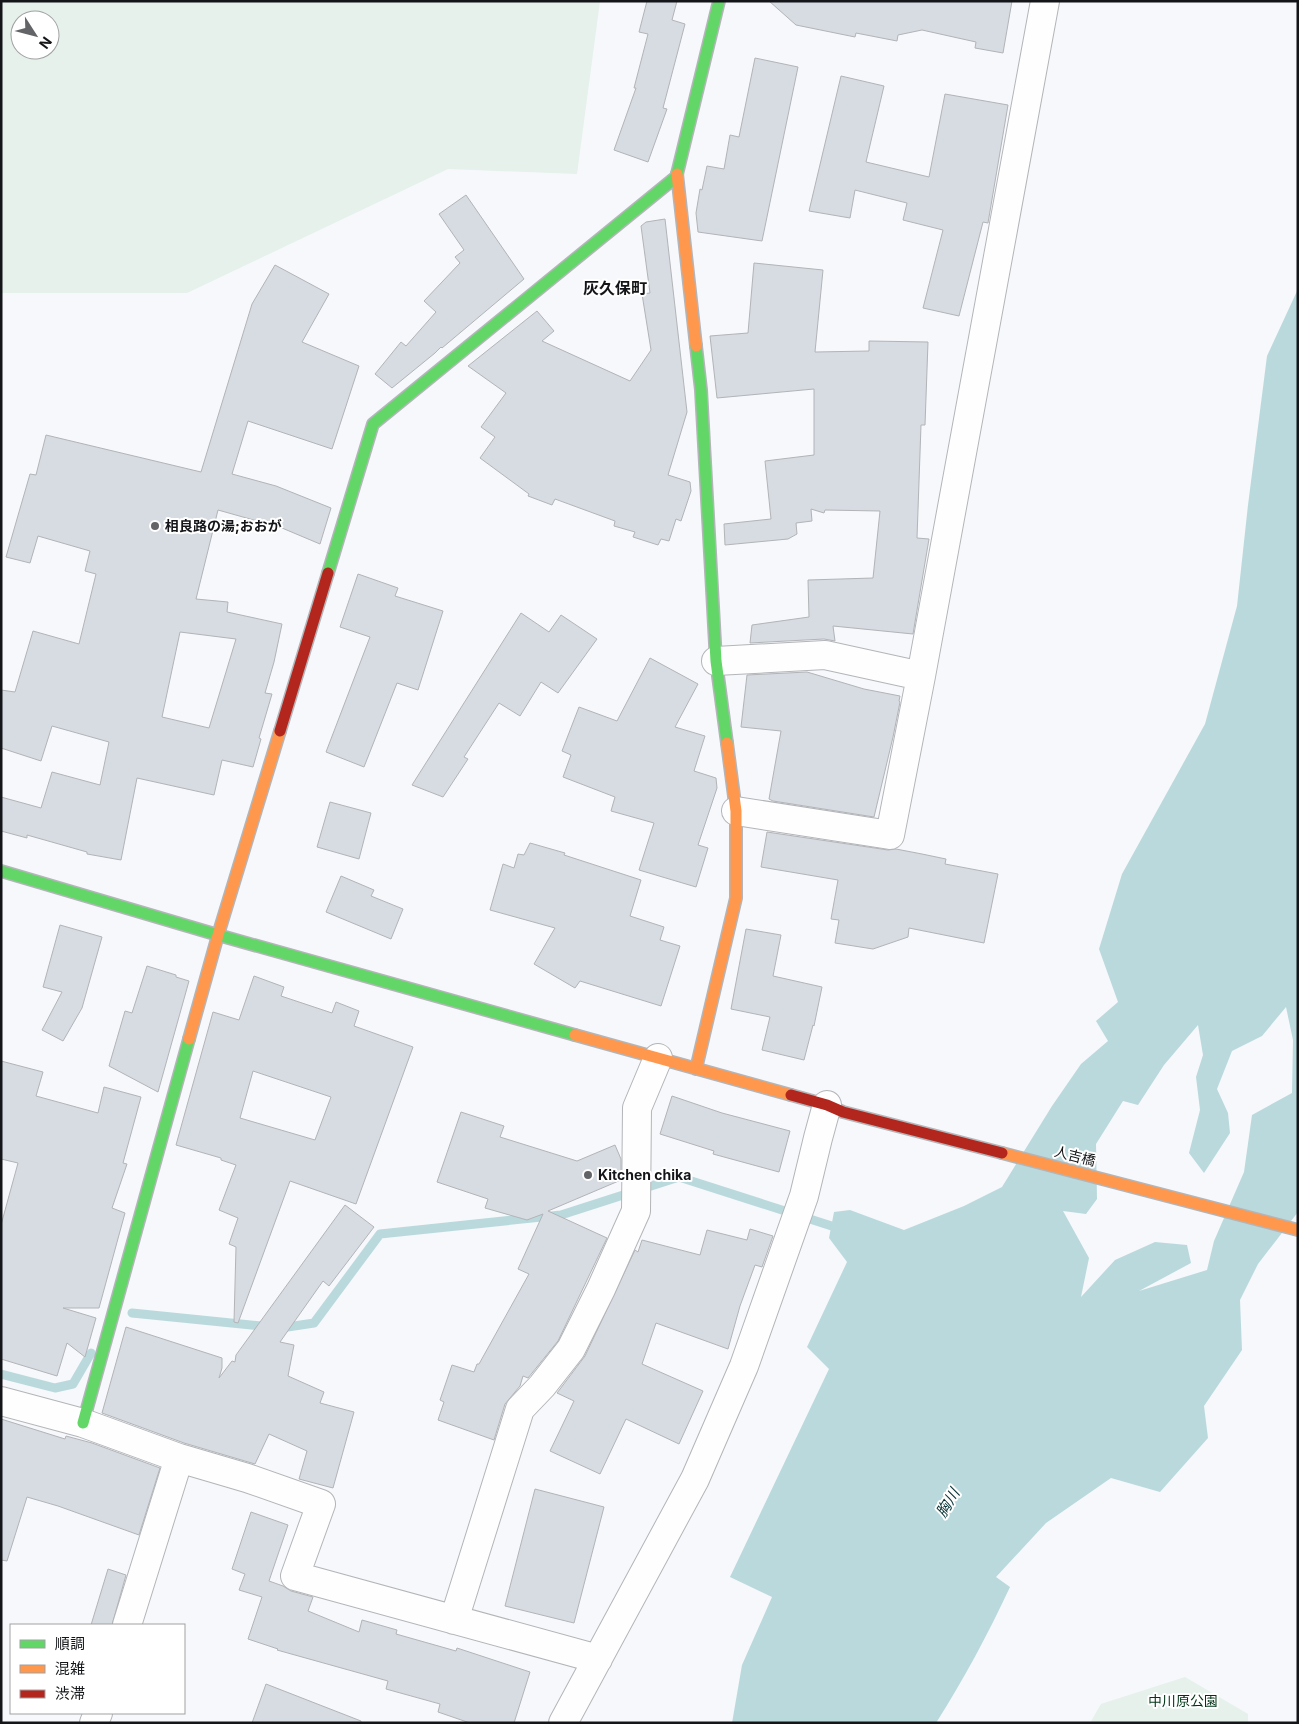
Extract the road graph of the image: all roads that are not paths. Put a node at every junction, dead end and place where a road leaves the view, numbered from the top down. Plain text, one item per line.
1 (719, 1) edge
2 (1045, 1) edge
3 (676, 178) junction
4 (716, 660) junction
5 (921, 676) junction
6 (736, 811) junction
7 (1, 871) edge
8 (218, 934) junction
9 (658, 1058) junction
10 (696, 1069) junction
11 (835, 1109) junction
12 (1298, 1230) edge
13 (1, 1401) edge
14 (83, 1423) junction
15 (179, 1458) junction
16 (454, 1620) junction
17 (127, 1624) edge
18 (598, 1659) junction
19 (563, 1723) edge

1 - 3 street
2 - 5 street
3 - 4 street
3 - 8 street
4 - 5 street
4 - 6 street
5 - 6 street
6 - 10 street
7 - 8 street, 人吉橋
8 - 9 street, 人吉橋
8 - 14 street
9 - 10 street, 人吉橋
9 - 16 street
10 - 11 street, 人吉橋
11 - 12 street, 人吉橋
11 - 18 street
13 - 14 street
14 - 15 street
15 - 16 street
15 - 17 street
16 - 18 street
18 - 19 street

